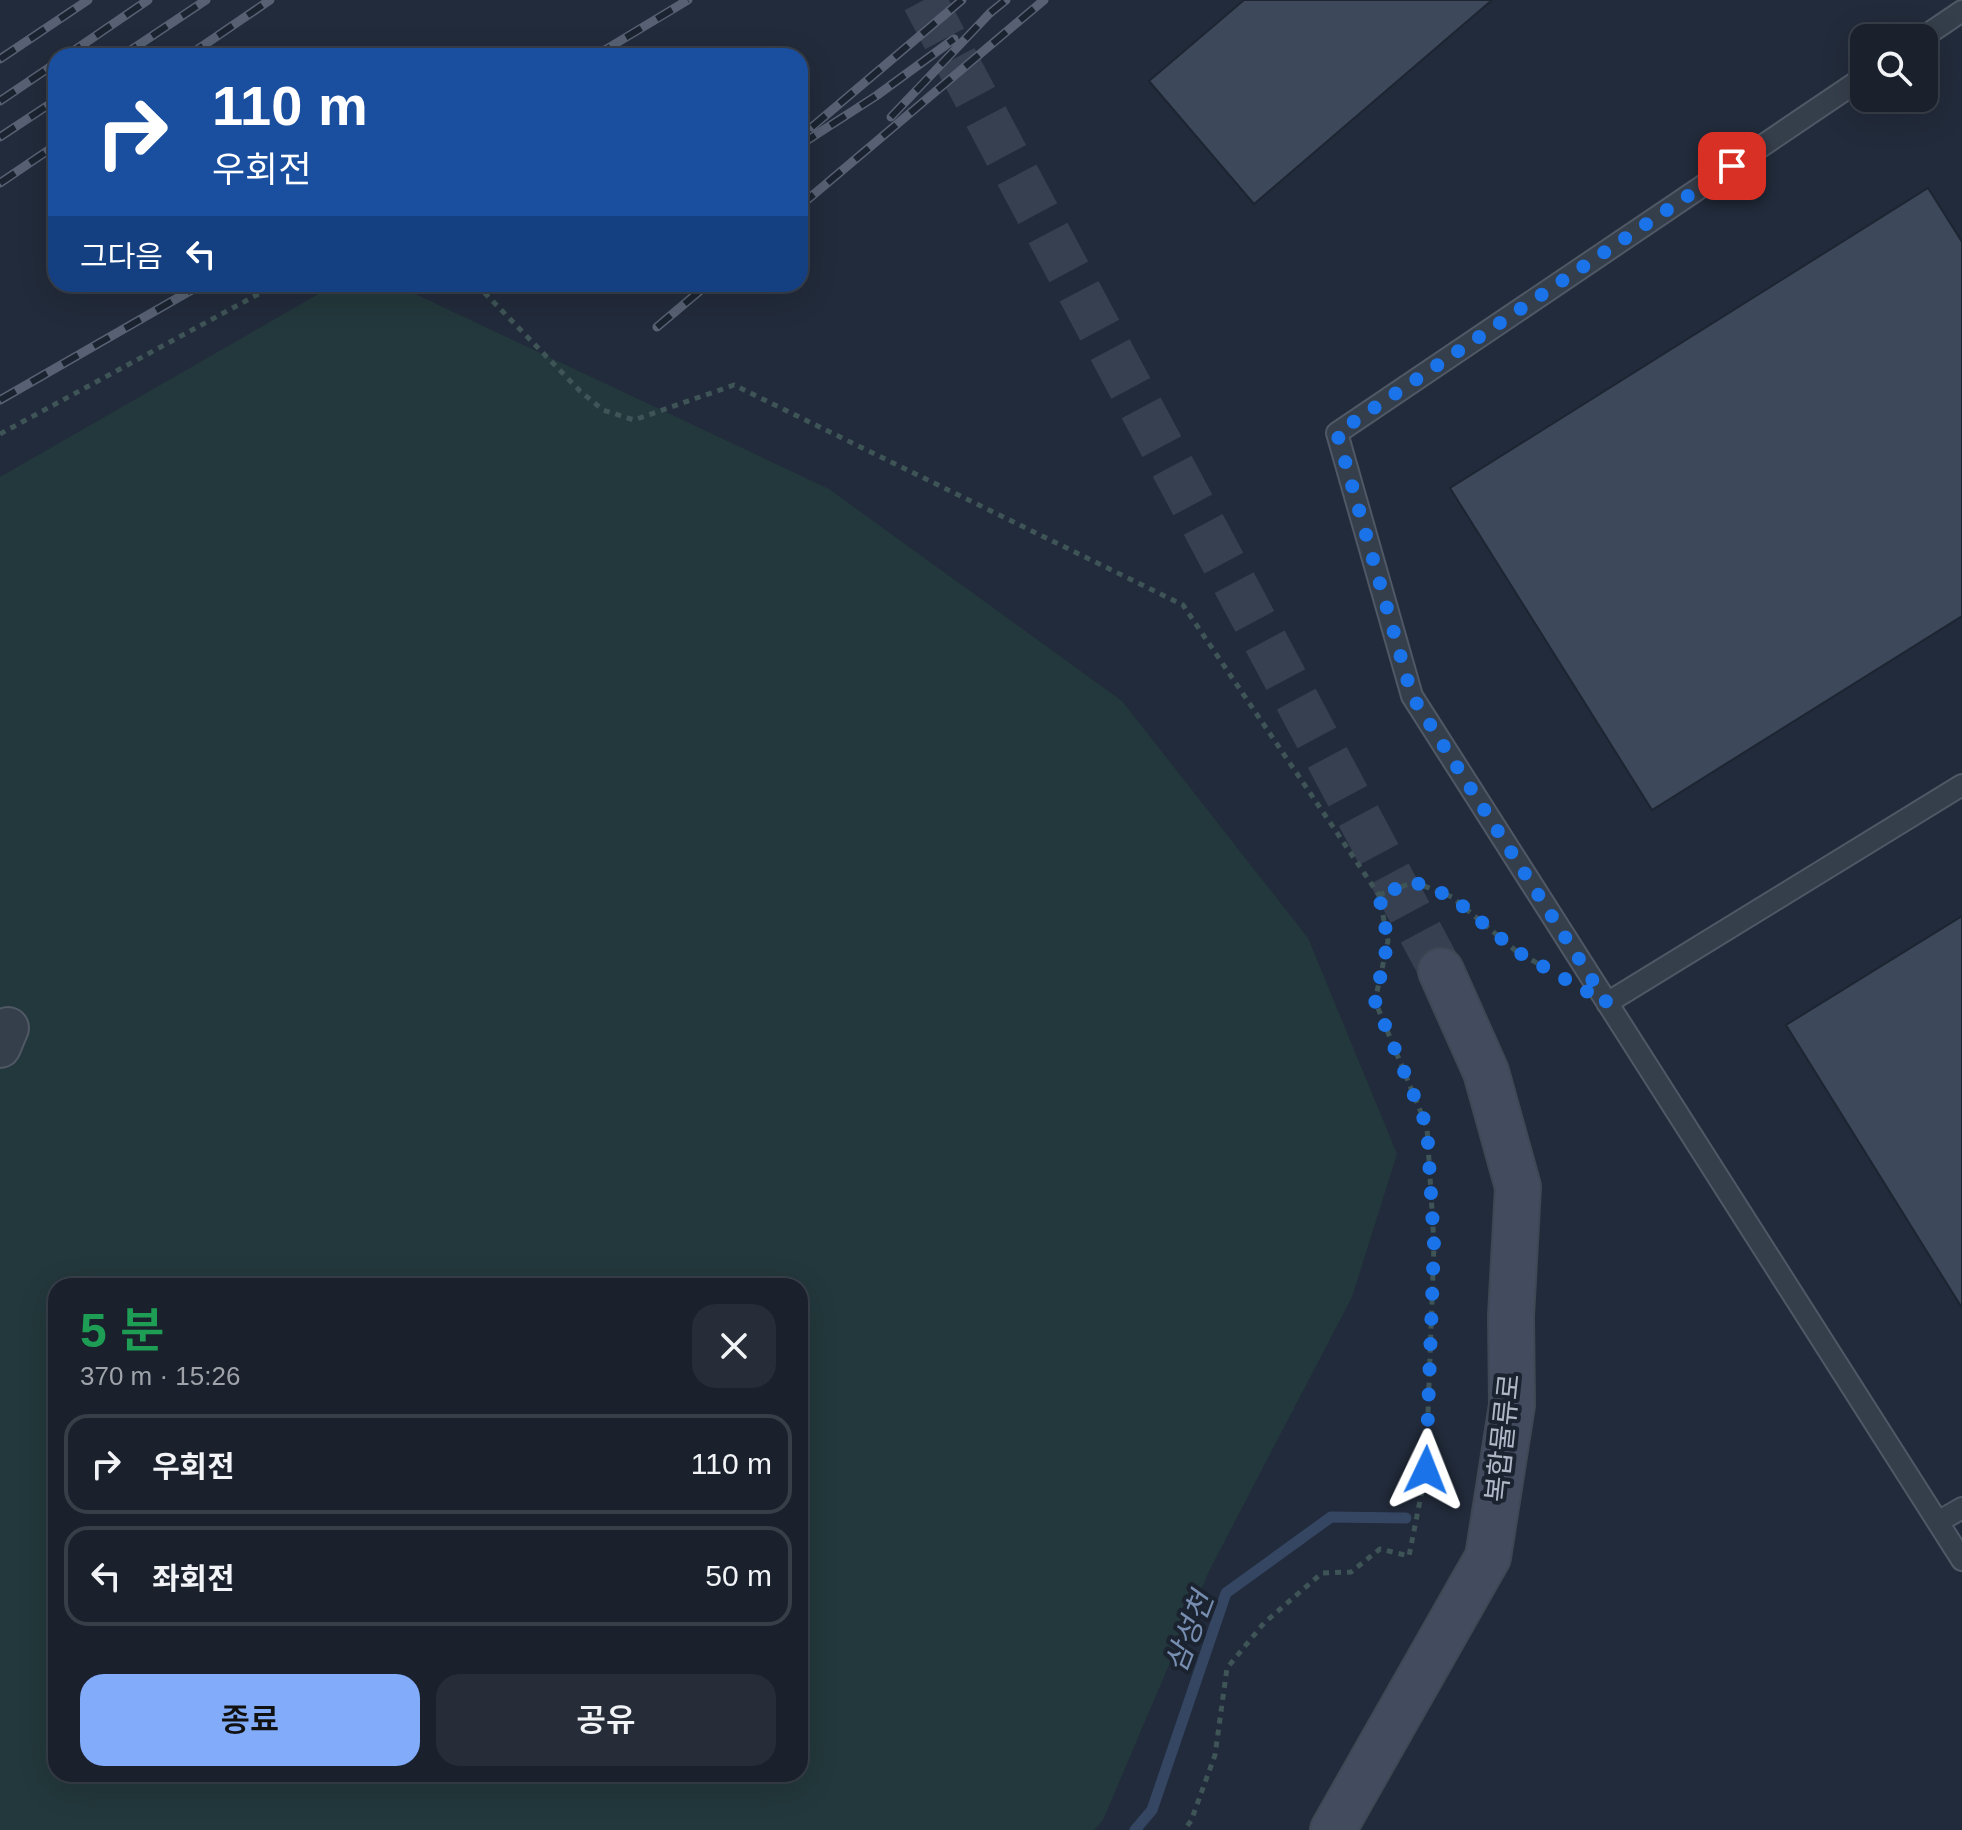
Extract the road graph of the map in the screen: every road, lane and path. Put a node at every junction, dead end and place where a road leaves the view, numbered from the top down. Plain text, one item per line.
1 (1962, 11) edge
2 (1938, 27) edge
3 (1850, 86) edge
4 (262, 292) edge
5 (484, 292) edge
6 (0, 434) edge
7 (1962, 785) edge
8 (1379, 895) junction
9 (1441, 971) tunnel mouth
10 (1555, 973) dead end
11 (1607, 1003) junction
12 (1962, 1508) edge
13 (1938, 1522) junction
14 (1962, 1560) edge
15 (1184, 1830) edge
16 (1333, 1830) edge

1 - 2 lane
3 - 11 lane
4 - 6 path
5 - 8 path
7 - 11 lane
8 - 10 path
8 - 15 path
9 - 16 main road, 복합물류로
11 - 13 lane
12 - 13 lane
13 - 14 lane

